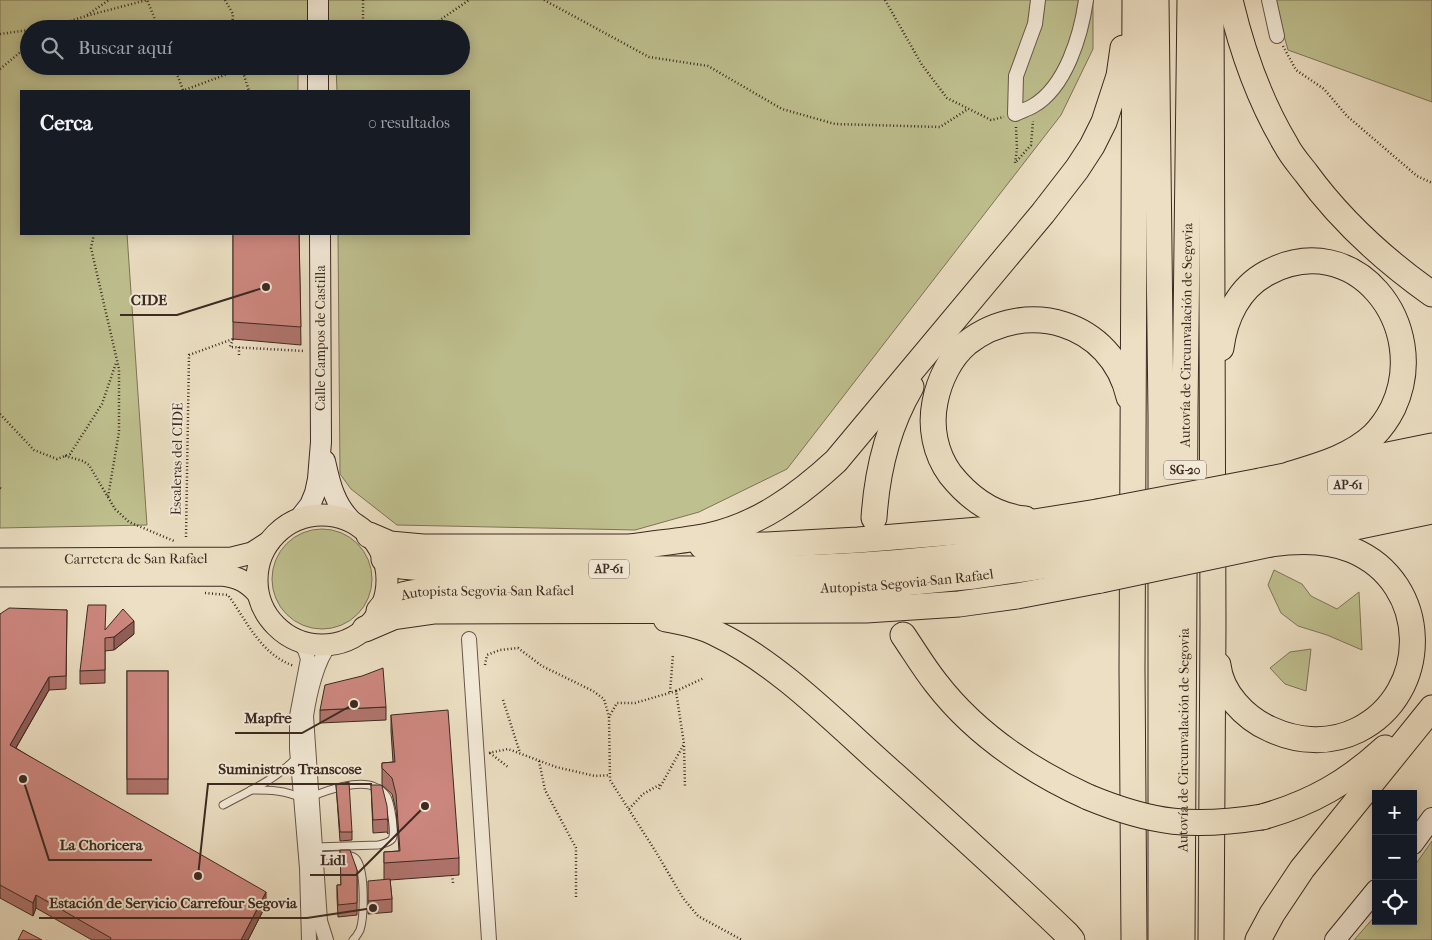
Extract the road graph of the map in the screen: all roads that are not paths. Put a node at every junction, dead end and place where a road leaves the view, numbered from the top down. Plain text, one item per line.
1 (318, 0) edge
2 (1038, 0) edge
3 (1086, 0) edge
4 (1128, 0) edge
5 (1135, 0) edge
6 (1156, 0) edge
7 (1190, 0) edge
8 (1211, 0) edge
9 (1230, 0) edge
10 (1269, 0) edge
11 (318, 20) edge
12 (1277, 36) road end
13 (315, 75) edge
14 (318, 90) edge
15 (320, 235) edge
16 (992, 276) junction
17 (1432, 294) edge
18 (1212, 422) junction
19 (321, 442) junction
20 (1432, 446) edge
21 (1134, 453) junction
22 (1432, 468) edge
23 (1291, 474) junction
24 (1432, 489) edge
25 (1432, 511) edge
26 (1265, 513) junction
27 (874, 518) dead end
28 (1065, 518) junction
29 (299, 519) junction
30 (362, 529) junction
31 (269, 542) junction
32 (1099, 546) junction
33 (631, 547) junction
34 (0, 559) edge
35 (384, 559) junction
36 (0, 576) edge
37 (258, 594) junction
38 (627, 612) junction
39 (372, 620) junction
40 (1213, 624) junction
41 (903, 635) dead end
42 (469, 639) dead end
43 (297, 640) junction
44 (331, 644) junction
45 (1432, 696) edge
46 (1432, 708) edge
47 (297, 756) junction
48 (251, 790) junction
49 (306, 798) junction
50 (223, 805) dead end
51 (1432, 818) edge
52 (1417, 839) edge
53 (316, 852) junction
54 (1372, 895) edge
55 (309, 940) edge
56 (326, 940) edge
57 (353, 940) edge
58 (489, 940) edge
59 (1072, 940) edge
60 (1134, 940) edge
61 (1161, 940) edge
62 (1182, 940) edge
63 (1211, 940) edge
64 (1258, 940) edge
65 (1335, 940) edge

1 - 11 main road
2 - 3 street
4 - 16 highway
5 - 21 highway
6 - 61 highway, Autovía de Circunvalación de Segovia / SG-20
7 - 62 highway, Autovía de Circunvalación de Segovia / SG-20
8 - 18 highway
9 - 17 highway
10 - 12 street
13 - 14 main road
15 - 19 main road, Calle Campos de Castilla
16 - 27 highway
16 - 33 highway
18 - 23 highway
18 - 40 highway
19 - 29 main road, Calle Campos de Castilla
19 - 30 main road, Calle Campos de Castilla
20 - 23 highway
21 - 28 highway
21 - 60 highway
22 - 26 highway, Autopista Segovia-San Rafael / AP-61
23 - 26 highway
24 - 26 highway, Autopista Segovia-San Rafael / AP-61
25 - 26 highway
26 - 32 highway, Autopista Segovia-San Rafael / AP-61, bridge
26 - 32 highway, bridge
26 - 40 highway
28 - 32 highway
28 - 33 highway
29 - 30 main road, AP-61
29 - 31 main road, AP-61
30 - 33 highway
30 - 35 main road
31 - 34 main road, Carretera de San Rafael
31 - 37 main road, AP-61
32 - 35 highway, Autopista Segovia-San Rafael / AP-61
32 - 38 highway
32 - 39 highway, Autopista Segovia-San Rafael / AP-61
35 - 39 main road
36 - 37 main road, Carretera de San Rafael
37 - 43 main road, AP-61
38 - 39 highway
38 - 59 highway
39 - 44 main road, AP-61
40 - 63 highway
41 - 45 highway, bridge
42 - 58 street
43 - 44 main road, AP-61
43 - 47 street
44 - 49 street
46 - 64 highway
47 - 48 lane
47 - 49 street
48 - 49 lane
48 - 50 lane
49 - 53 street
49 - 53 lane
49 - 55 street
51 - 52 main road
53 - 56 street
53 - 57 lane
54 - 65 main road

